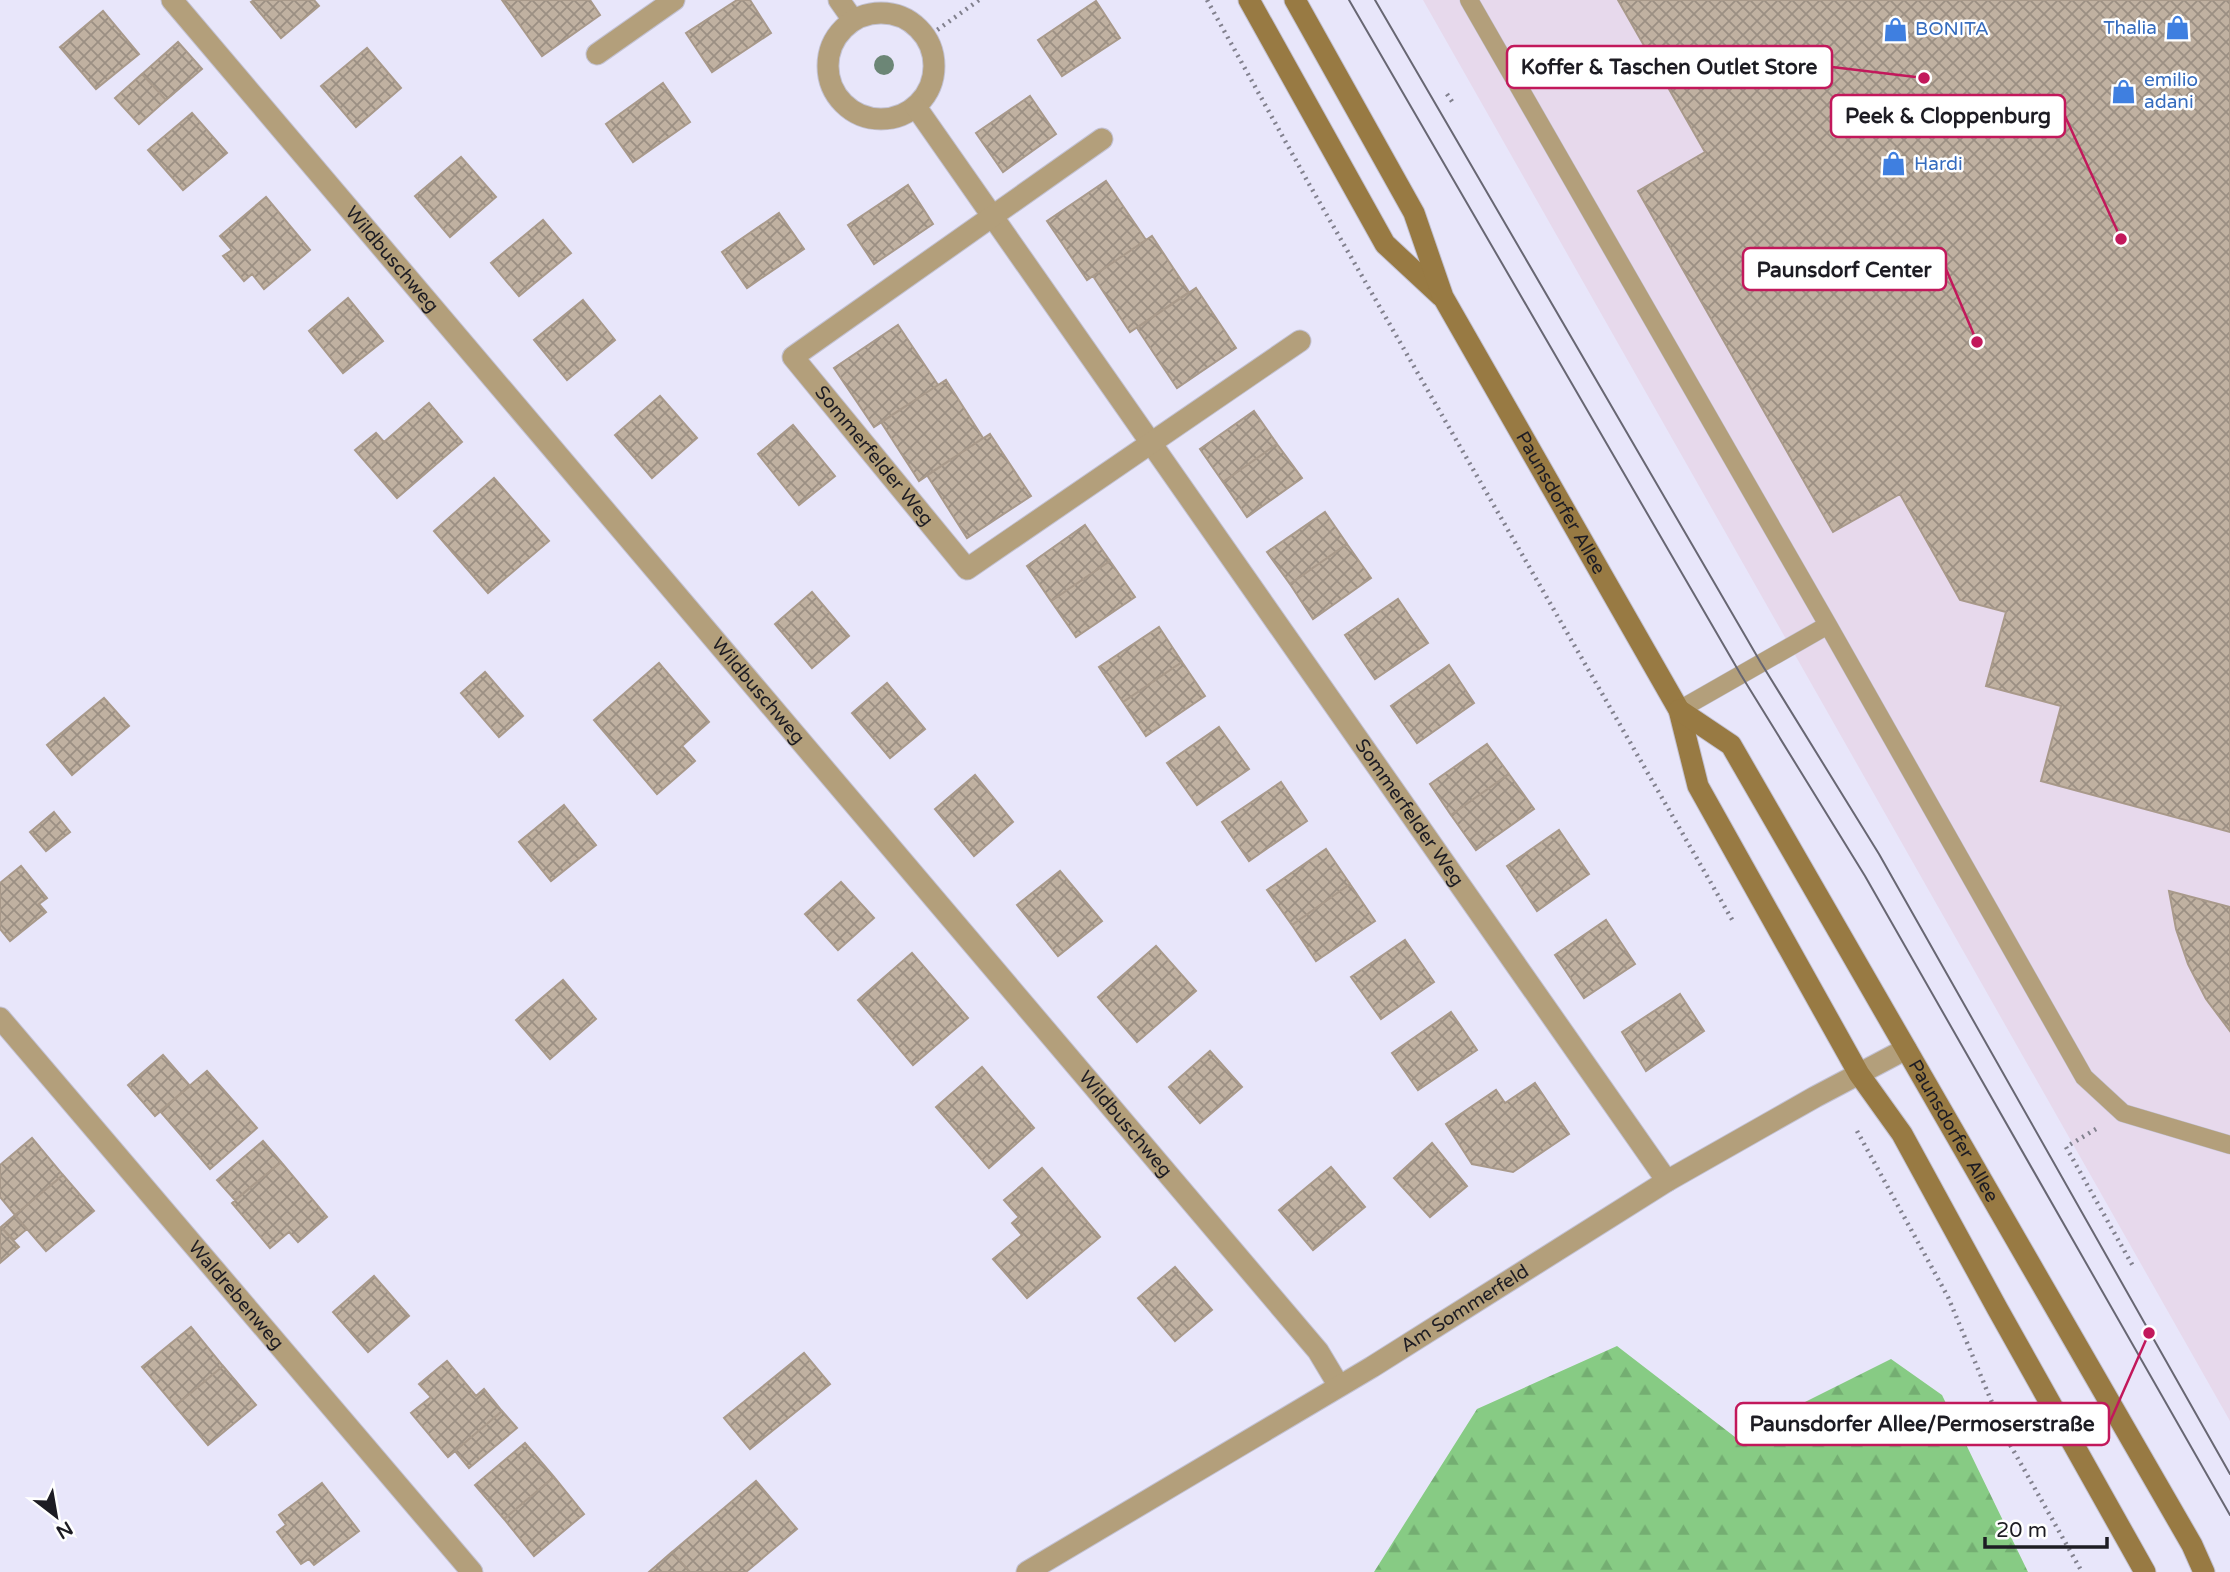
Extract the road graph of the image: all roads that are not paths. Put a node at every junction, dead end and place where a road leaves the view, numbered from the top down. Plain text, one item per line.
1 (172, 0) edge
2 (674, 0) edge
3 (839, 0) edge
4 (1249, 0) edge
5 (1295, 0) edge
6 (1469, 0) edge
7 (853, 20) junction
8 (597, 54) dead end
9 (916, 107) junction
10 (1102, 139) dead end
11 (992, 216) junction
12 (1443, 297) junction
13 (1300, 341) dead end
14 (1151, 443) junction
15 (1828, 625) junction
16 (1679, 710) junction
17 (0, 1018) edge
18 (1906, 1049) junction
19 (1859, 1074) junction
20 (2230, 1145) edge
21 (1667, 1181) junction
22 (1339, 1386) junction
23 (2192, 1545) junction
24 (472, 1572) edge
25 (1027, 1572) edge
26 (2146, 1572) edge
27 (2204, 1572) edge
28 (2217, 1572) edge

1 - 22 street, Wildbuschweg
2 - 8 street
3 - 7 street
4 - 12 main road, Paunsdorfer Allee
5 - 12 main road, Paunsdorfer Allee
6 - 15 lane
7 - 9 street
7 - 9 street
9 - 11 street, Sommerfelder Weg
10 - 11 street, Sommerfelder Weg
11 - 14 street, Sommerfelder Weg
11 - 14 street, Sommerfelder Weg
12 - 16 main road, Paunsdorfer Allee
13 - 14 street, Sommerfelder Weg
14 - 21 street, Sommerfelder Weg
15 - 16 lane
15 - 20 lane
16 - 18 main road, Paunsdorfer Allee
16 - 19 main road, Paunsdorfer Allee
17 - 24 street, Waldrebenweg
18 - 19 street, Am Sommerfeld
18 - 23 main road, Paunsdorfer Allee
19 - 21 street, Am Sommerfeld
19 - 26 main road, Paunsdorfer Allee
21 - 22 street, Am Sommerfeld
22 - 25 street, Am Sommerfeld
23 - 27 main road, Paunsdorfer Allee
23 - 28 main road

